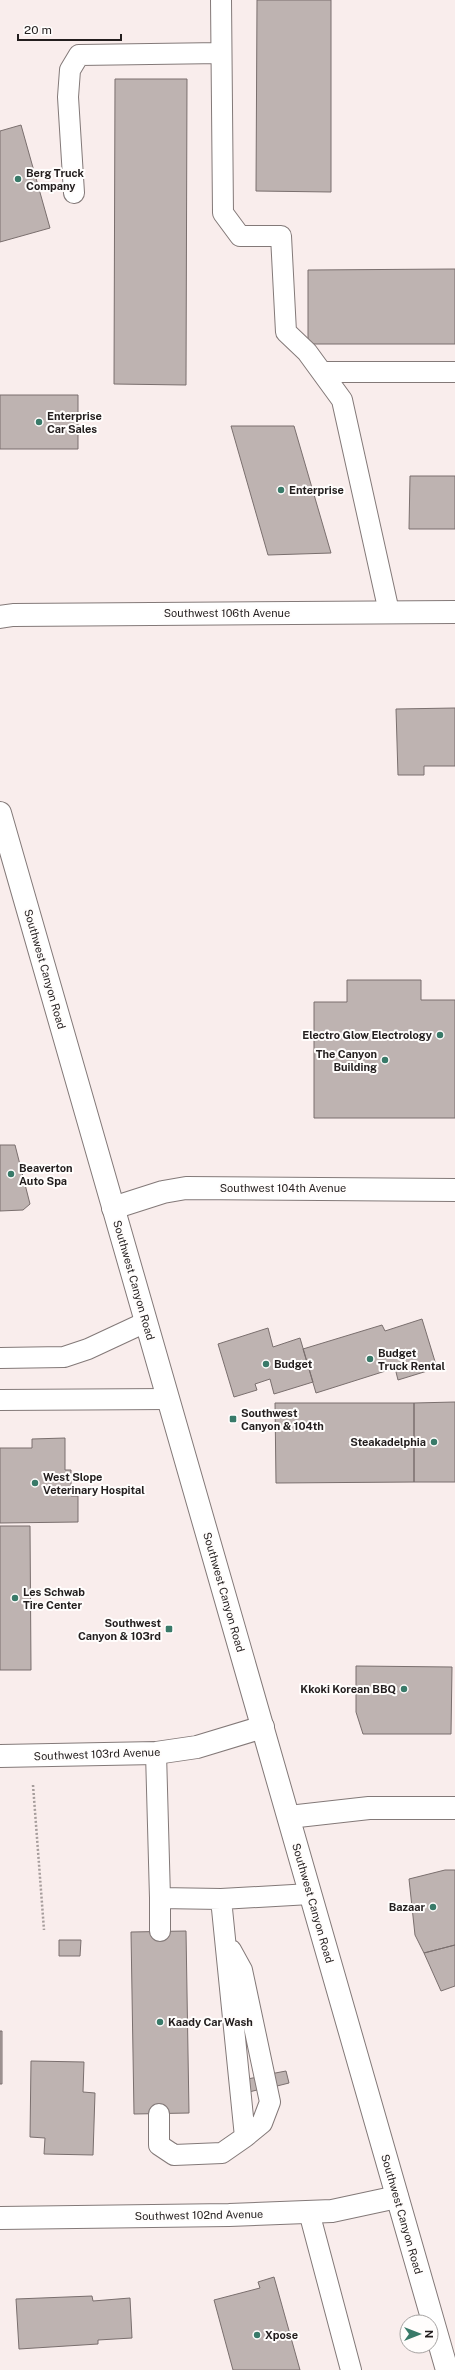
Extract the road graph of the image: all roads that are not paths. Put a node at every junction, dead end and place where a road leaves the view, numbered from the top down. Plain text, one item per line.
1 (221, 0) edge
2 (221, 53) junction
3 (74, 193) dead end
4 (322, 372) junction
5 (455, 372) edge
6 (389, 612) junction
7 (455, 612) edge
8 (0, 617) edge
9 (0, 813) edge
10 (455, 1190) edge
11 (113, 1208) junction
12 (146, 1322) junction
13 (0, 1358) edge
14 (168, 1399) junction
15 (0, 1400) edge
16 (263, 1727) junction
17 (156, 1753) junction
18 (0, 1756) edge
19 (455, 1808) edge
20 (289, 1817) junction
21 (310, 1894) junction
22 (160, 1898) junction
23 (221, 1899) junction
24 (160, 1931) dead end
25 (225, 1940) junction
26 (159, 2114) dead end
27 (245, 2137) junction
28 (397, 2196) junction
29 (309, 2212) junction
30 (0, 2218) edge
31 (351, 2370) edge
32 (447, 2370) edge

1 - 2 lane
2 - 3 lane
2 - 4 lane
4 - 5 lane
4 - 6 lane
6 - 7 street, Southwest 106th Avenue
6 - 8 street, Southwest 106th Avenue
9 - 11 street, Southwest Canyon Road
10 - 11 street, Southwest 104th Avenue
11 - 12 street, Southwest Canyon Road
12 - 13 lane
12 - 14 street, Southwest Canyon Road
14 - 15 lane
14 - 16 street, Southwest Canyon Road
16 - 17 street, Southwest 103rd Avenue
16 - 20 street, Southwest Canyon Road
17 - 18 street, Southwest 103rd Avenue
17 - 22 lane
19 - 20 street
20 - 21 street, Southwest Canyon Road
21 - 23 lane
21 - 28 street, Southwest Canyon Road
22 - 23 lane
22 - 24 lane
23 - 25 lane
25 - 27 lane
25 - 27 lane
26 - 27 lane
28 - 29 street, Southwest 102nd Avenue
28 - 32 street, Southwest Canyon Road
29 - 30 street, Southwest 102nd Avenue
29 - 31 lane

